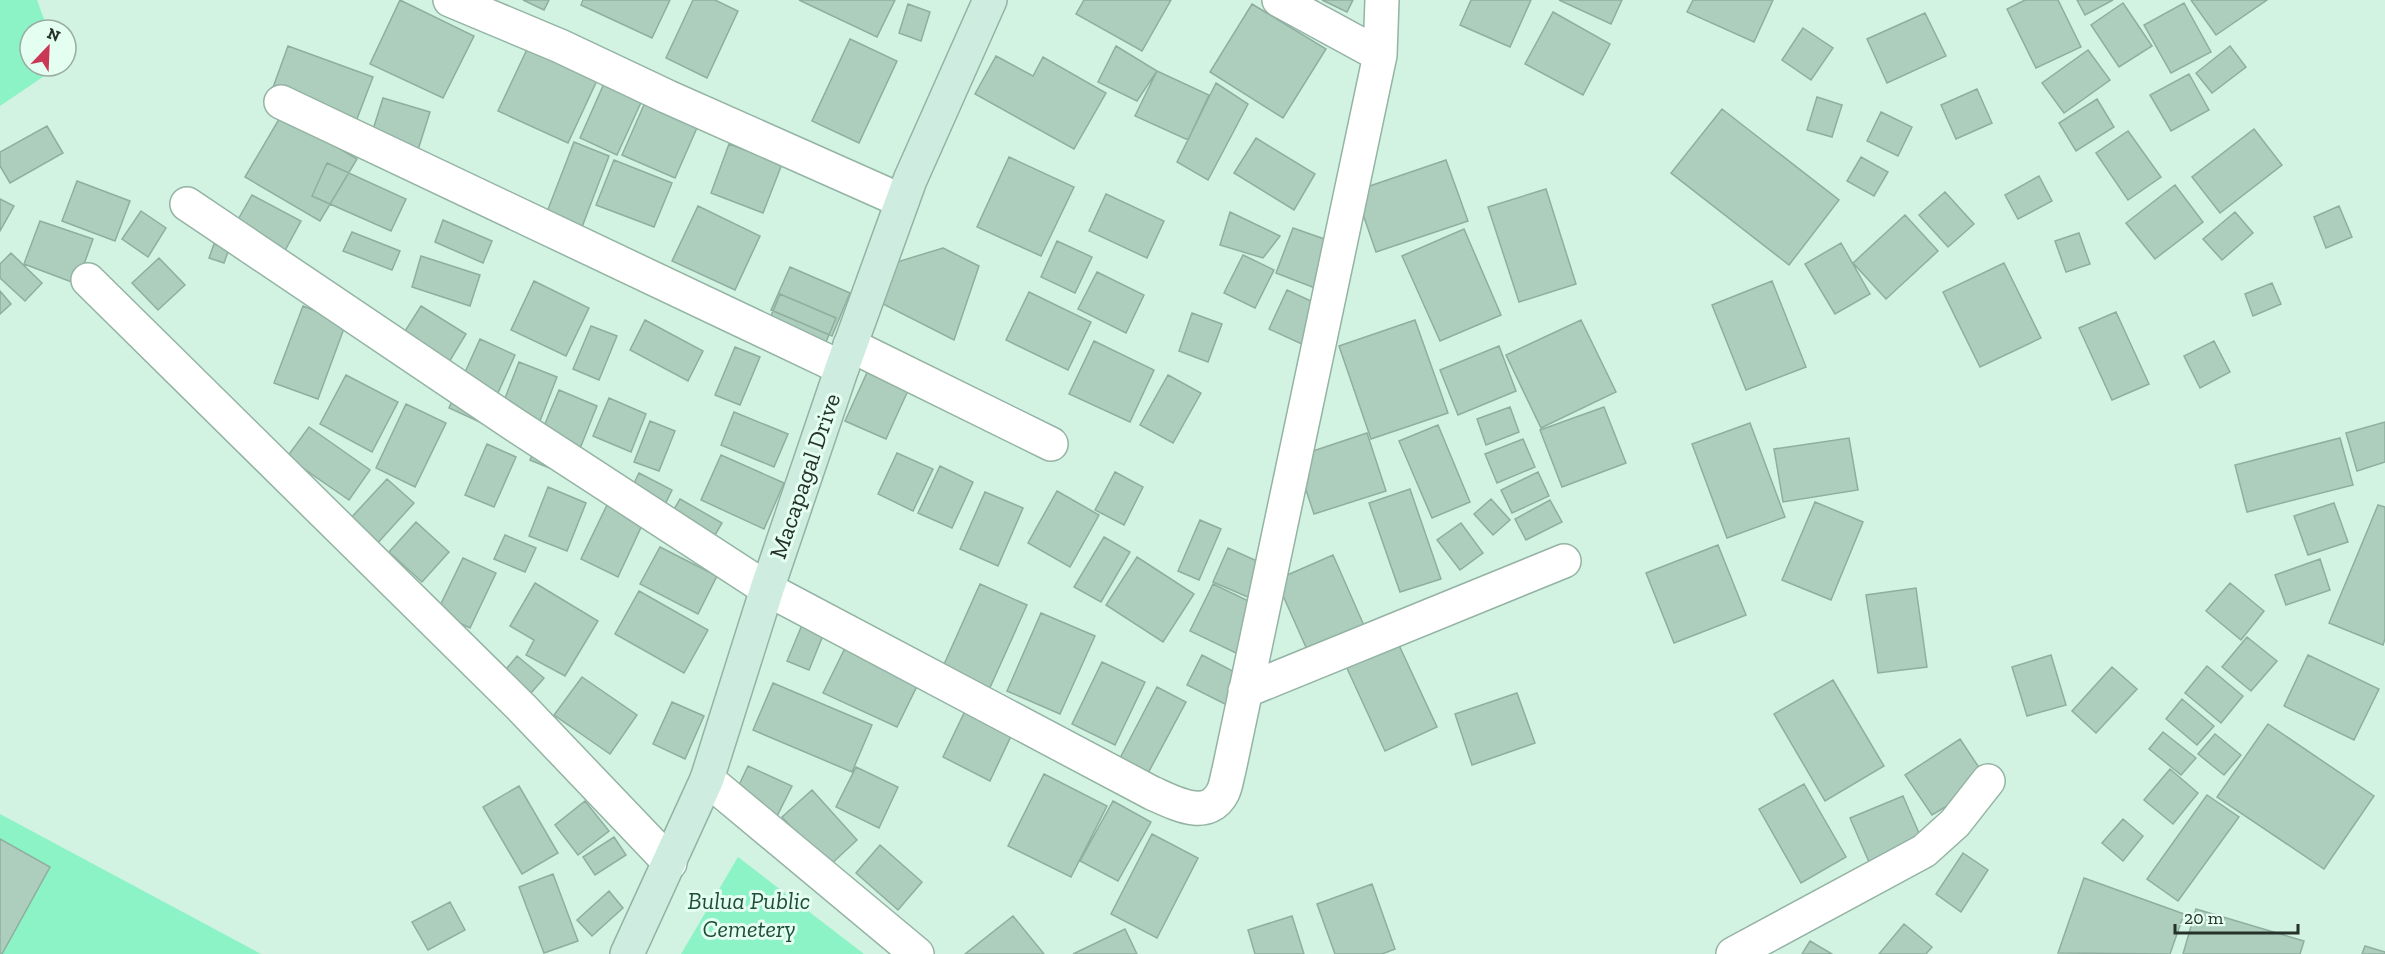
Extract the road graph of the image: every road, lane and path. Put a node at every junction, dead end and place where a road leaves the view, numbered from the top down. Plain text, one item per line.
1 (450, 0) edge
2 (990, 0) edge
3 (1280, 0) edge
4 (1382, 0) edge
5 (1380, 55) junction
6 (282, 102) dead end
7 (902, 201) junction
8 (187, 204) dead end
9 (88, 280) dead end
10 (846, 356) junction
11 (1051, 444) dead end
12 (1564, 561) dead end
13 (767, 589) junction
14 (1245, 691) junction
15 (707, 779) junction
16 (1988, 781) dead end
17 (670, 863) junction
18 (627, 954) edge
19 (917, 954) edge
20 (1733, 954) edge

1 - 7 street
2 - 7 main road, Macapagal Drive
3 - 5 street
4 - 5 street
5 - 14 street
6 - 10 street
7 - 10 main road, Macapagal Drive
8 - 13 street
9 - 17 street
10 - 11 street
10 - 13 main road, Macapagal Drive
12 - 14 street
13 - 14 street
13 - 15 main road, Macapagal Drive
15 - 17 main road, Macapagal Drive
15 - 19 street
16 - 20 street
17 - 18 main road, Macapagal Drive

